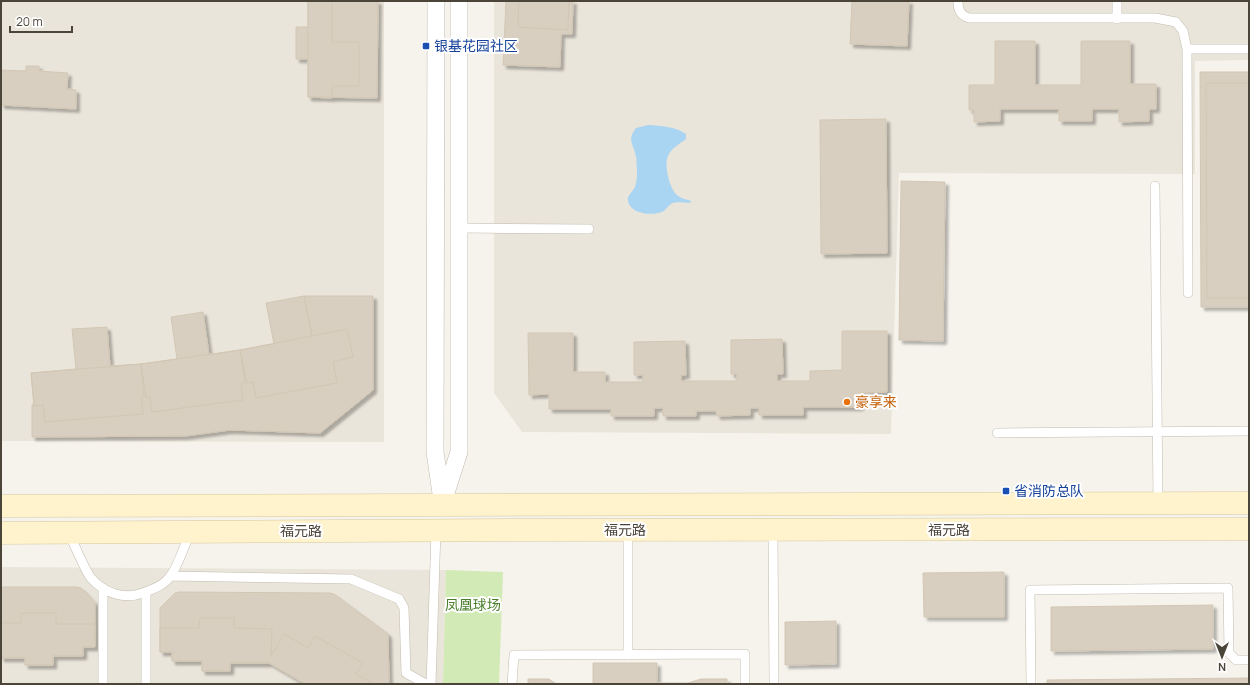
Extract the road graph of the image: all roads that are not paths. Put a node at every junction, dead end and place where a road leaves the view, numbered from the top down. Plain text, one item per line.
1 (436, 1) edge
2 (459, 1) edge
3 (958, 1) edge
4 (1117, 1) edge
5 (1117, 19) junction
6 (1249, 49) edge
7 (1187, 50) junction
8 (1155, 186) dead end
9 (459, 228) junction
10 (589, 229) dead end
11 (1188, 293) dead end
12 (1249, 431) edge
13 (1157, 432) junction
14 (997, 434) dead end
15 (1249, 503) edge
16 (1158, 504) junction
17 (442, 505) junction
18 (1, 506) edge
19 (1249, 529) edge
20 (628, 530) junction
21 (774, 530) junction
22 (436, 531) junction
23 (68, 532) junction
24 (190, 532) junction
25 (1, 533) edge
26 (171, 576) junction
27 (103, 588) junction
28 (146, 592) junction
29 (628, 655) junction
30 (1249, 660) edge
31 (103, 684) edge
32 (146, 684) edge
33 (426, 684) edge
34 (431, 684) edge
35 (512, 684) edge
36 (745, 684) edge
37 (774, 684) edge
38 (1031, 684) edge

1 - 17 street
2 - 9 street
3 - 5 lane
4 - 5 lane
5 - 7 lane
6 - 7 lane
7 - 11 lane
8 - 13 lane
9 - 10 lane
9 - 17 street
12 - 13 lane
13 - 14 lane
13 - 16 lane
15 - 16 main road, 福元路
16 - 17 main road, 福元路
17 - 18 main road, 福元路
19 - 21 main road, 福元路
20 - 21 main road, 福元路
20 - 22 main road, 福元路
20 - 29 lane
21 - 37 lane
22 - 24 main road, 福元路
22 - 34 lane
23 - 24 main road, 福元路
23 - 25 main road, 福元路
23 - 27 lane
24 - 26 lane
26 - 28 lane
26 - 33 lane
27 - 28 lane
27 - 31 lane
28 - 32 lane
29 - 35 lane
29 - 36 lane
30 - 38 lane

